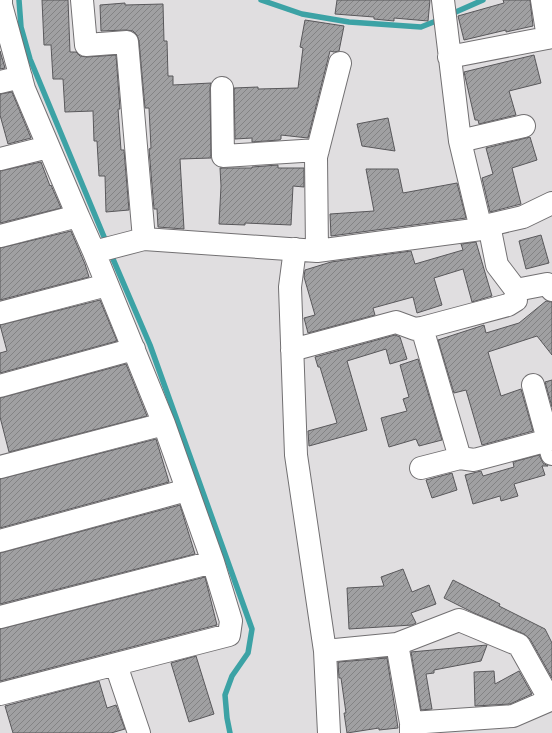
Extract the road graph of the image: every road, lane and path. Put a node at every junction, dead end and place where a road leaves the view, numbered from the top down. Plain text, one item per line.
1 (82, 0) edge
2 (443, 0) edge
3 (542, 0) edge
4 (1, 4) edge
5 (550, 38) edge
6 (449, 57) junction
7 (340, 63) dead end
8 (21, 77) junction
9 (0, 82) edge
10 (222, 88) dead end
11 (524, 126) dead end
12 (460, 141) junction
13 (48, 147) junction
14 (318, 150) junction
15 (0, 159) edge
16 (552, 203) edge
17 (78, 216) junction
18 (485, 227) junction
19 (0, 236) edge
20 (144, 240) junction
21 (104, 249) junction
22 (295, 249) junction
23 (317, 251) junction
24 (107, 286) junction
25 (516, 290) junction
26 (552, 290) edge
27 (0, 313) edge
28 (422, 328) junction
29 (134, 350) junction
30 (292, 350) junction
31 (533, 385) dead end
32 (0, 386) edge
33 (164, 424) junction
34 (551, 445) edge
35 (460, 458) junction
36 (0, 467) edge
37 (421, 468) dead end
38 (187, 490) junction
39 (0, 540) edge
40 (213, 562) junction
41 (0, 617) edge
42 (397, 644) junction
43 (325, 651) junction
44 (116, 665) junction
45 (0, 694) edge
46 (543, 710) edge
47 (411, 728) edge
48 (139, 733) edge
49 (329, 733) edge

1 - 20 street
2 - 6 street
3 - 5 street
4 - 8 street
5 - 6 street
6 - 12 street
7 - 14 street
8 - 9 street
8 - 13 street
10 - 14 street
11 - 12 street
12 - 18 street
13 - 15 street
13 - 17 street
14 - 23 street
16 - 18 street
17 - 19 street
17 - 21 street
18 - 23 street
18 - 25 street
20 - 21 street
20 - 22 street
21 - 24 street
22 - 23 street
22 - 30 street
24 - 27 street
24 - 29 street
25 - 26 street
25 - 28 street
28 - 30 street
28 - 35 street
29 - 32 street
29 - 33 street
30 - 43 street
31 - 34 street
33 - 36 street
33 - 38 street
34 - 35 street
35 - 37 street
38 - 39 street
38 - 40 street
40 - 41 street
40 - 44 street
42 - 43 street
42 - 46 street
42 - 47 street
43 - 49 street
44 - 45 street
44 - 48 street
46 - 47 street

